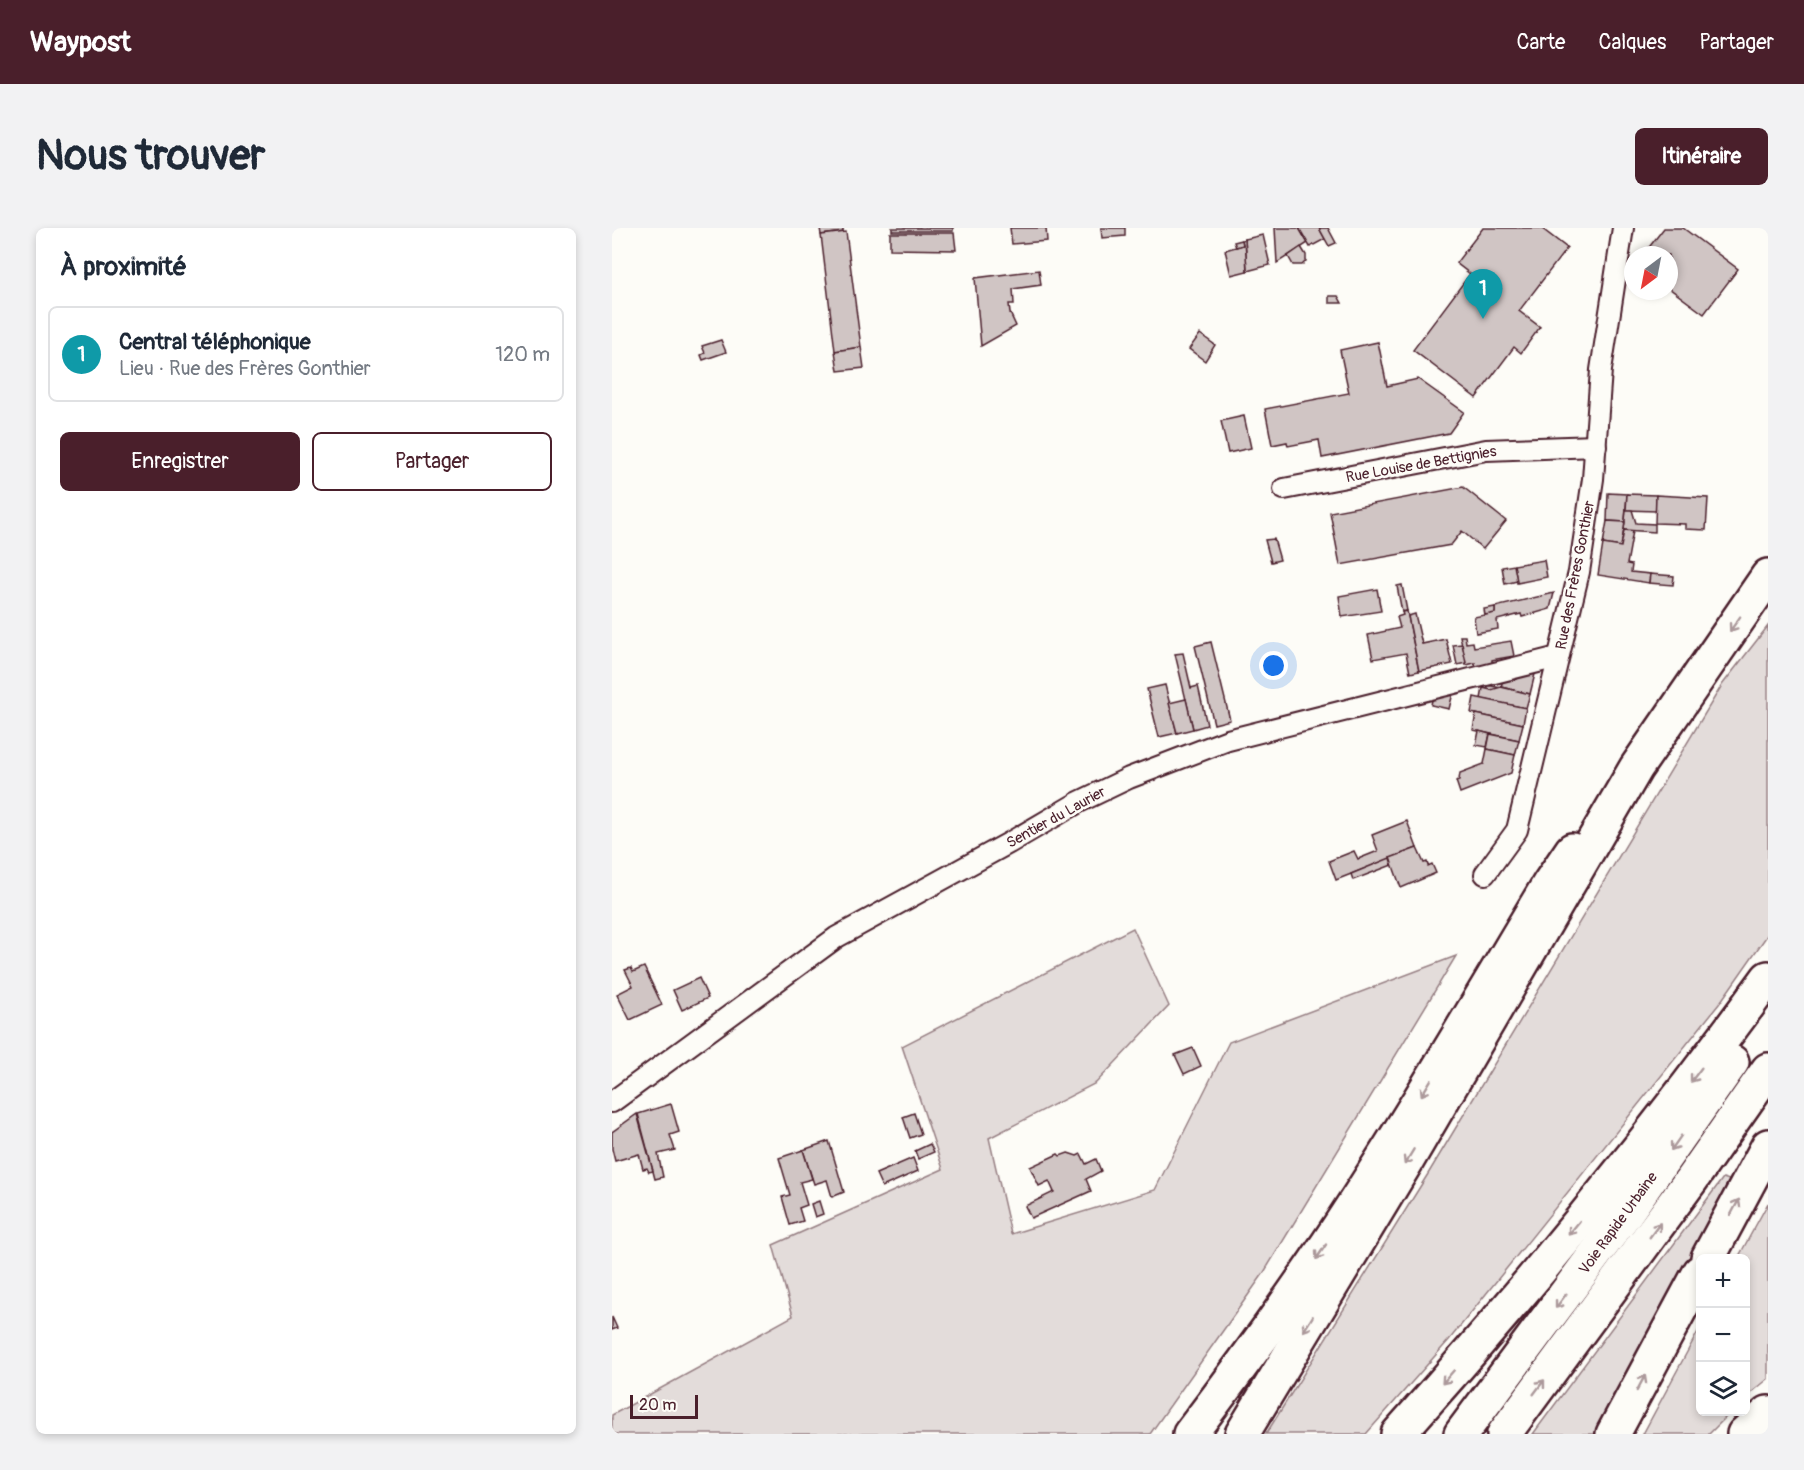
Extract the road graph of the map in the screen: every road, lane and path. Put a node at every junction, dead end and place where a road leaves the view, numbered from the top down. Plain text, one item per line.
1 (1623, 228) edge
2 (1596, 446) junction
3 (1284, 489) dead end
4 (1768, 576) edge
5 (1558, 657) junction
6 (1636, 768) junction
7 (1485, 874) dead end
8 (1768, 978) edge
9 (1768, 1008) edge
10 (1768, 1070) edge
11 (612, 1102) edge
12 (1768, 1146) edge
13 (1710, 1254) edge
14 (1696, 1281) edge
15 (1768, 1413) edge
16 (1190, 1434) edge
17 (1242, 1434) edge
18 (1398, 1434) edge
19 (1461, 1434) edge
20 (1504, 1434) edge
21 (1613, 1434) edge
22 (1744, 1434) edge

1 - 2 street, Rue des Frères Gonthier
2 - 3 street, Rue Louise de Bettignies
2 - 5 street, Rue des Frères Gonthier
4 -> 6 highway
5 - 7 street, Rue des Frères Gonthier
5 - 11 street, Sentier du Laurier
6 -> 16 highway
6 -> 17 highway
8 -> 18 highway
9 -> 19 highway, Voie Rapide Urbaine
20 -> 10 highway
13 -> 12 highway
21 -> 14 highway
15 - 22 highway

